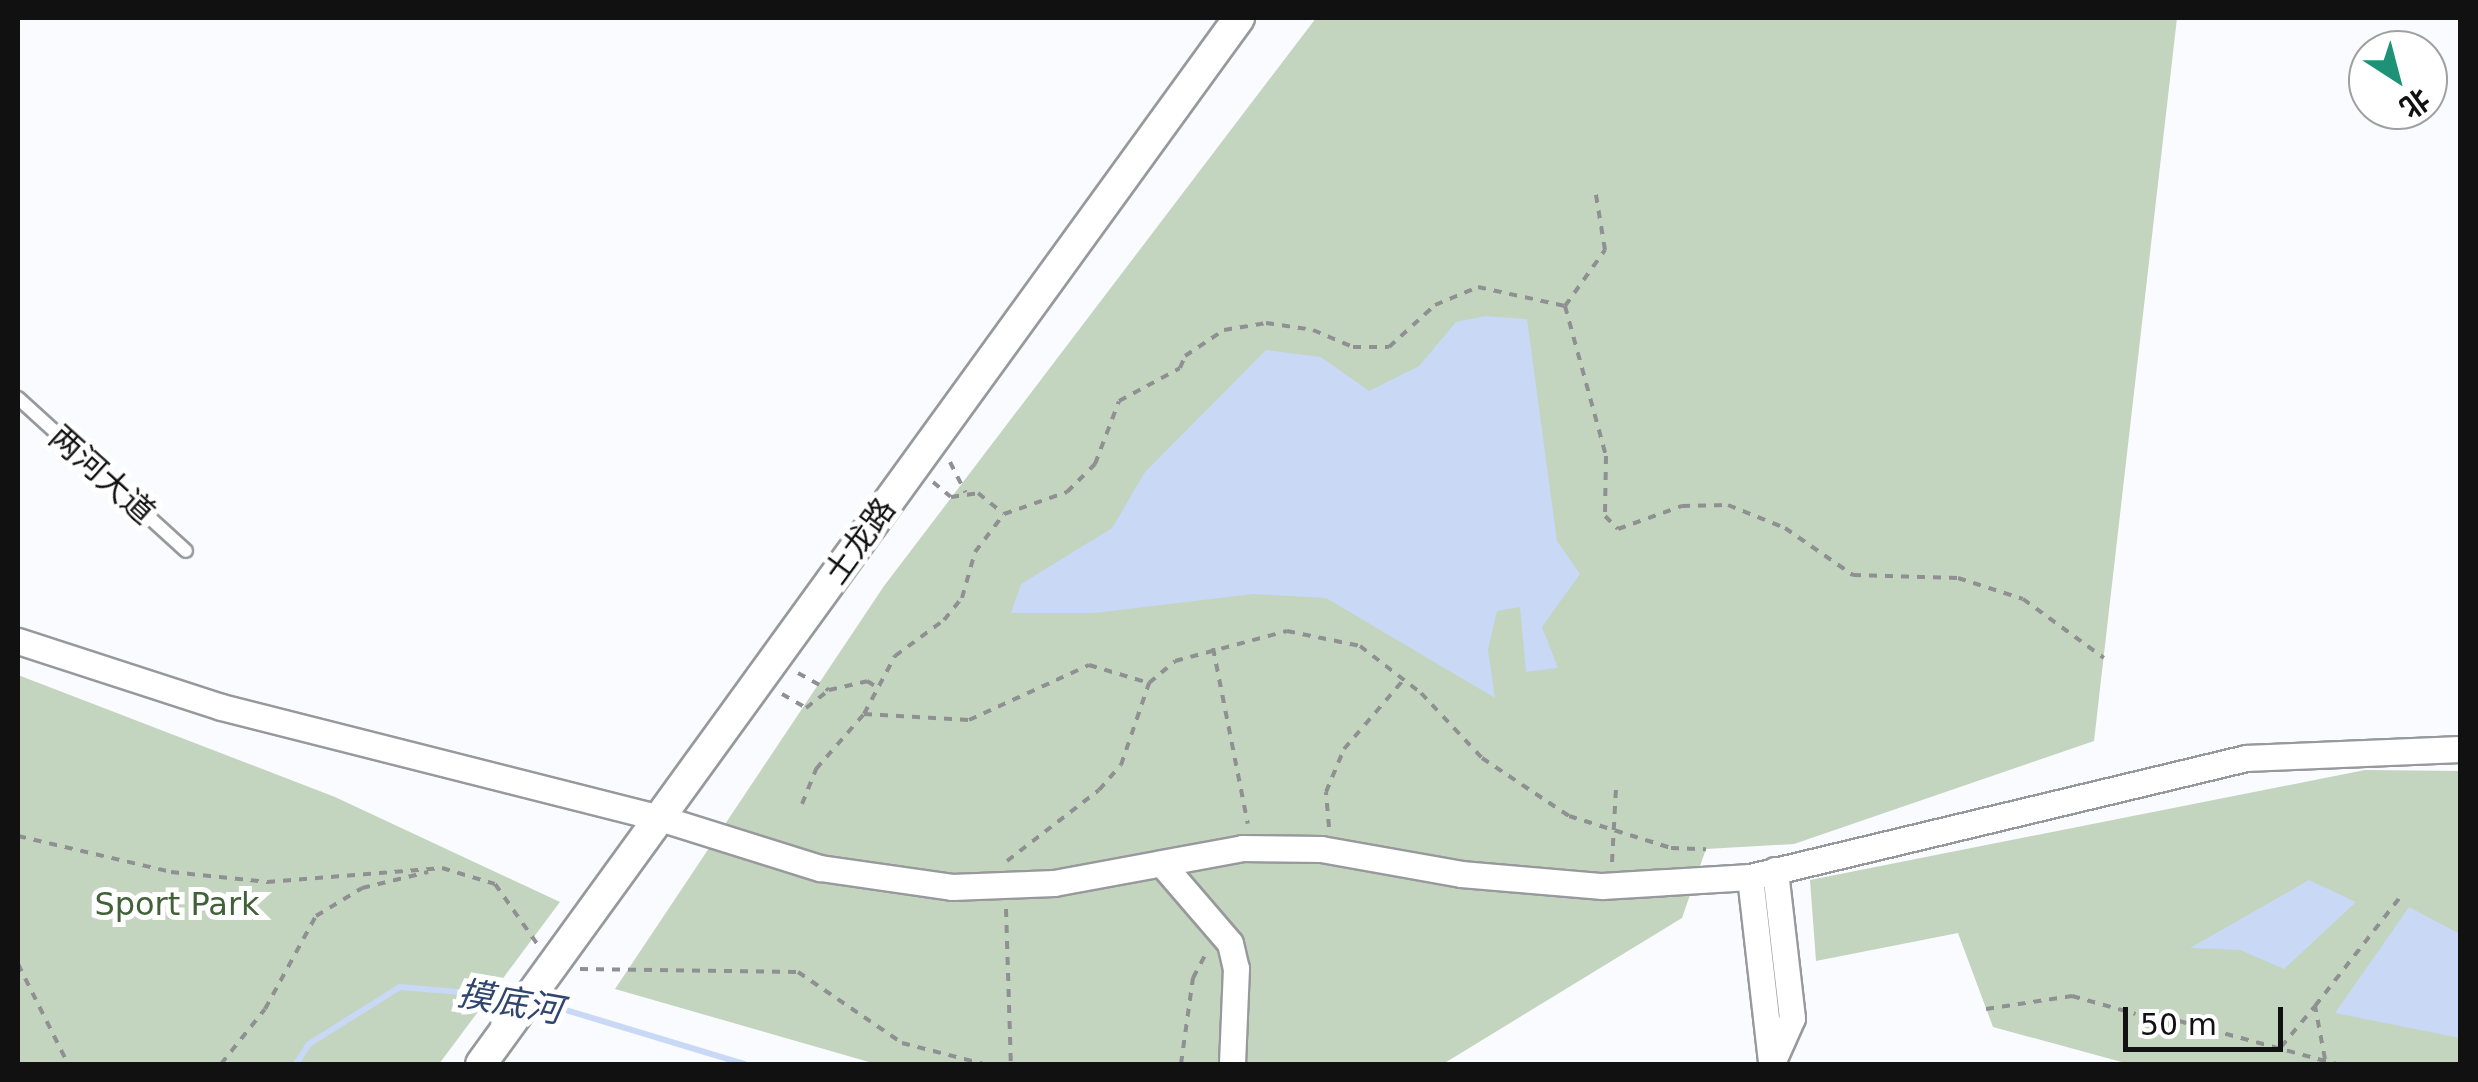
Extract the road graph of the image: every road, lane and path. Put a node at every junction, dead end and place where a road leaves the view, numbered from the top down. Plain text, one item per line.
1 (1238, 18) edge
2 (1595, 190) dead end
3 (1565, 306) junction
4 (18, 398) edge
5 (922, 456) junction
6 (965, 492) junction
7 (1004, 514) junction
8 (186, 551) dead end
9 (18, 640) edge
10 (1213, 648) junction
11 (2104, 658) dead end
12 (767, 671) junction
13 (1405, 678) junction
14 (1150, 683) junction
15 (875, 686) junction
16 (829, 690) junction
17 (864, 714) junction
18 (2460, 750) edge
19 (1616, 787) dead end
20 (802, 804) dead end
21 (660, 818) junction
22 (1617, 829) junction
23 (18, 836) edge
24 (1254, 848) junction
25 (1706, 849) dead end
26 (1333, 851) junction
27 (1162, 864) junction
28 (442, 868) junction
29 (1763, 874) junction
30 (1005, 885) junction
31 (1612, 886) junction
32 (2401, 896) dead end
33 (1220, 929) junction
34 (18, 964) edge
35 (548, 973) junction
36 (2315, 1006) junction
37 (1986, 1009) dead end
38 (2136, 1014) dead end
39 (2179, 1021) dead end
40 (2282, 1047) junction
41 (2325, 1059) junction
42 (68, 1064) edge
43 (222, 1064) edge
44 (481, 1064) edge
45 (984, 1064) edge
46 (1011, 1064) edge
47 (1180, 1064) edge
48 (1232, 1064) edge
49 (1772, 1064) edge
50 (2336, 1064) edge

1 - 5 street, 土龙路
2 - 3 path
3 - 7 path
3 - 11 path
4 - 8 lane, 两河大道
5 - 6 path
5 - 6 path
5 - 12 street, 土龙路
6 - 7 path
7 - 15 path
9 - 21 street
10 - 13 path
10 - 14 path
10 - 24 path
12 - 16 path
12 - 16 path
12 - 21 street, 土龙路
13 - 22 path
13 - 26 path
14 - 17 path
14 - 30 path
15 - 16 path
15 - 17 path
17 - 20 path
18 - 29 street
19 - 22 path
21 - 30 street
21 - 35 street, 土龙路
22 - 25 path
22 - 31 path
23 - 28 path
24 - 26 street
24 - 27 street
26 - 31 street
27 - 30 street
27 - 33 street
28 - 35 path
28 - 43 path
29 - 31 street
29 - 49 street
30 - 46 path
32 - 36 path
33 - 47 path
33 - 48 street
34 - 42 path
35 - 44 street, 土龙路
35 - 45 path
36 - 40 path
36 - 41 path
37 - 38 path
39 - 40 path
40 - 41 path
41 - 50 path

